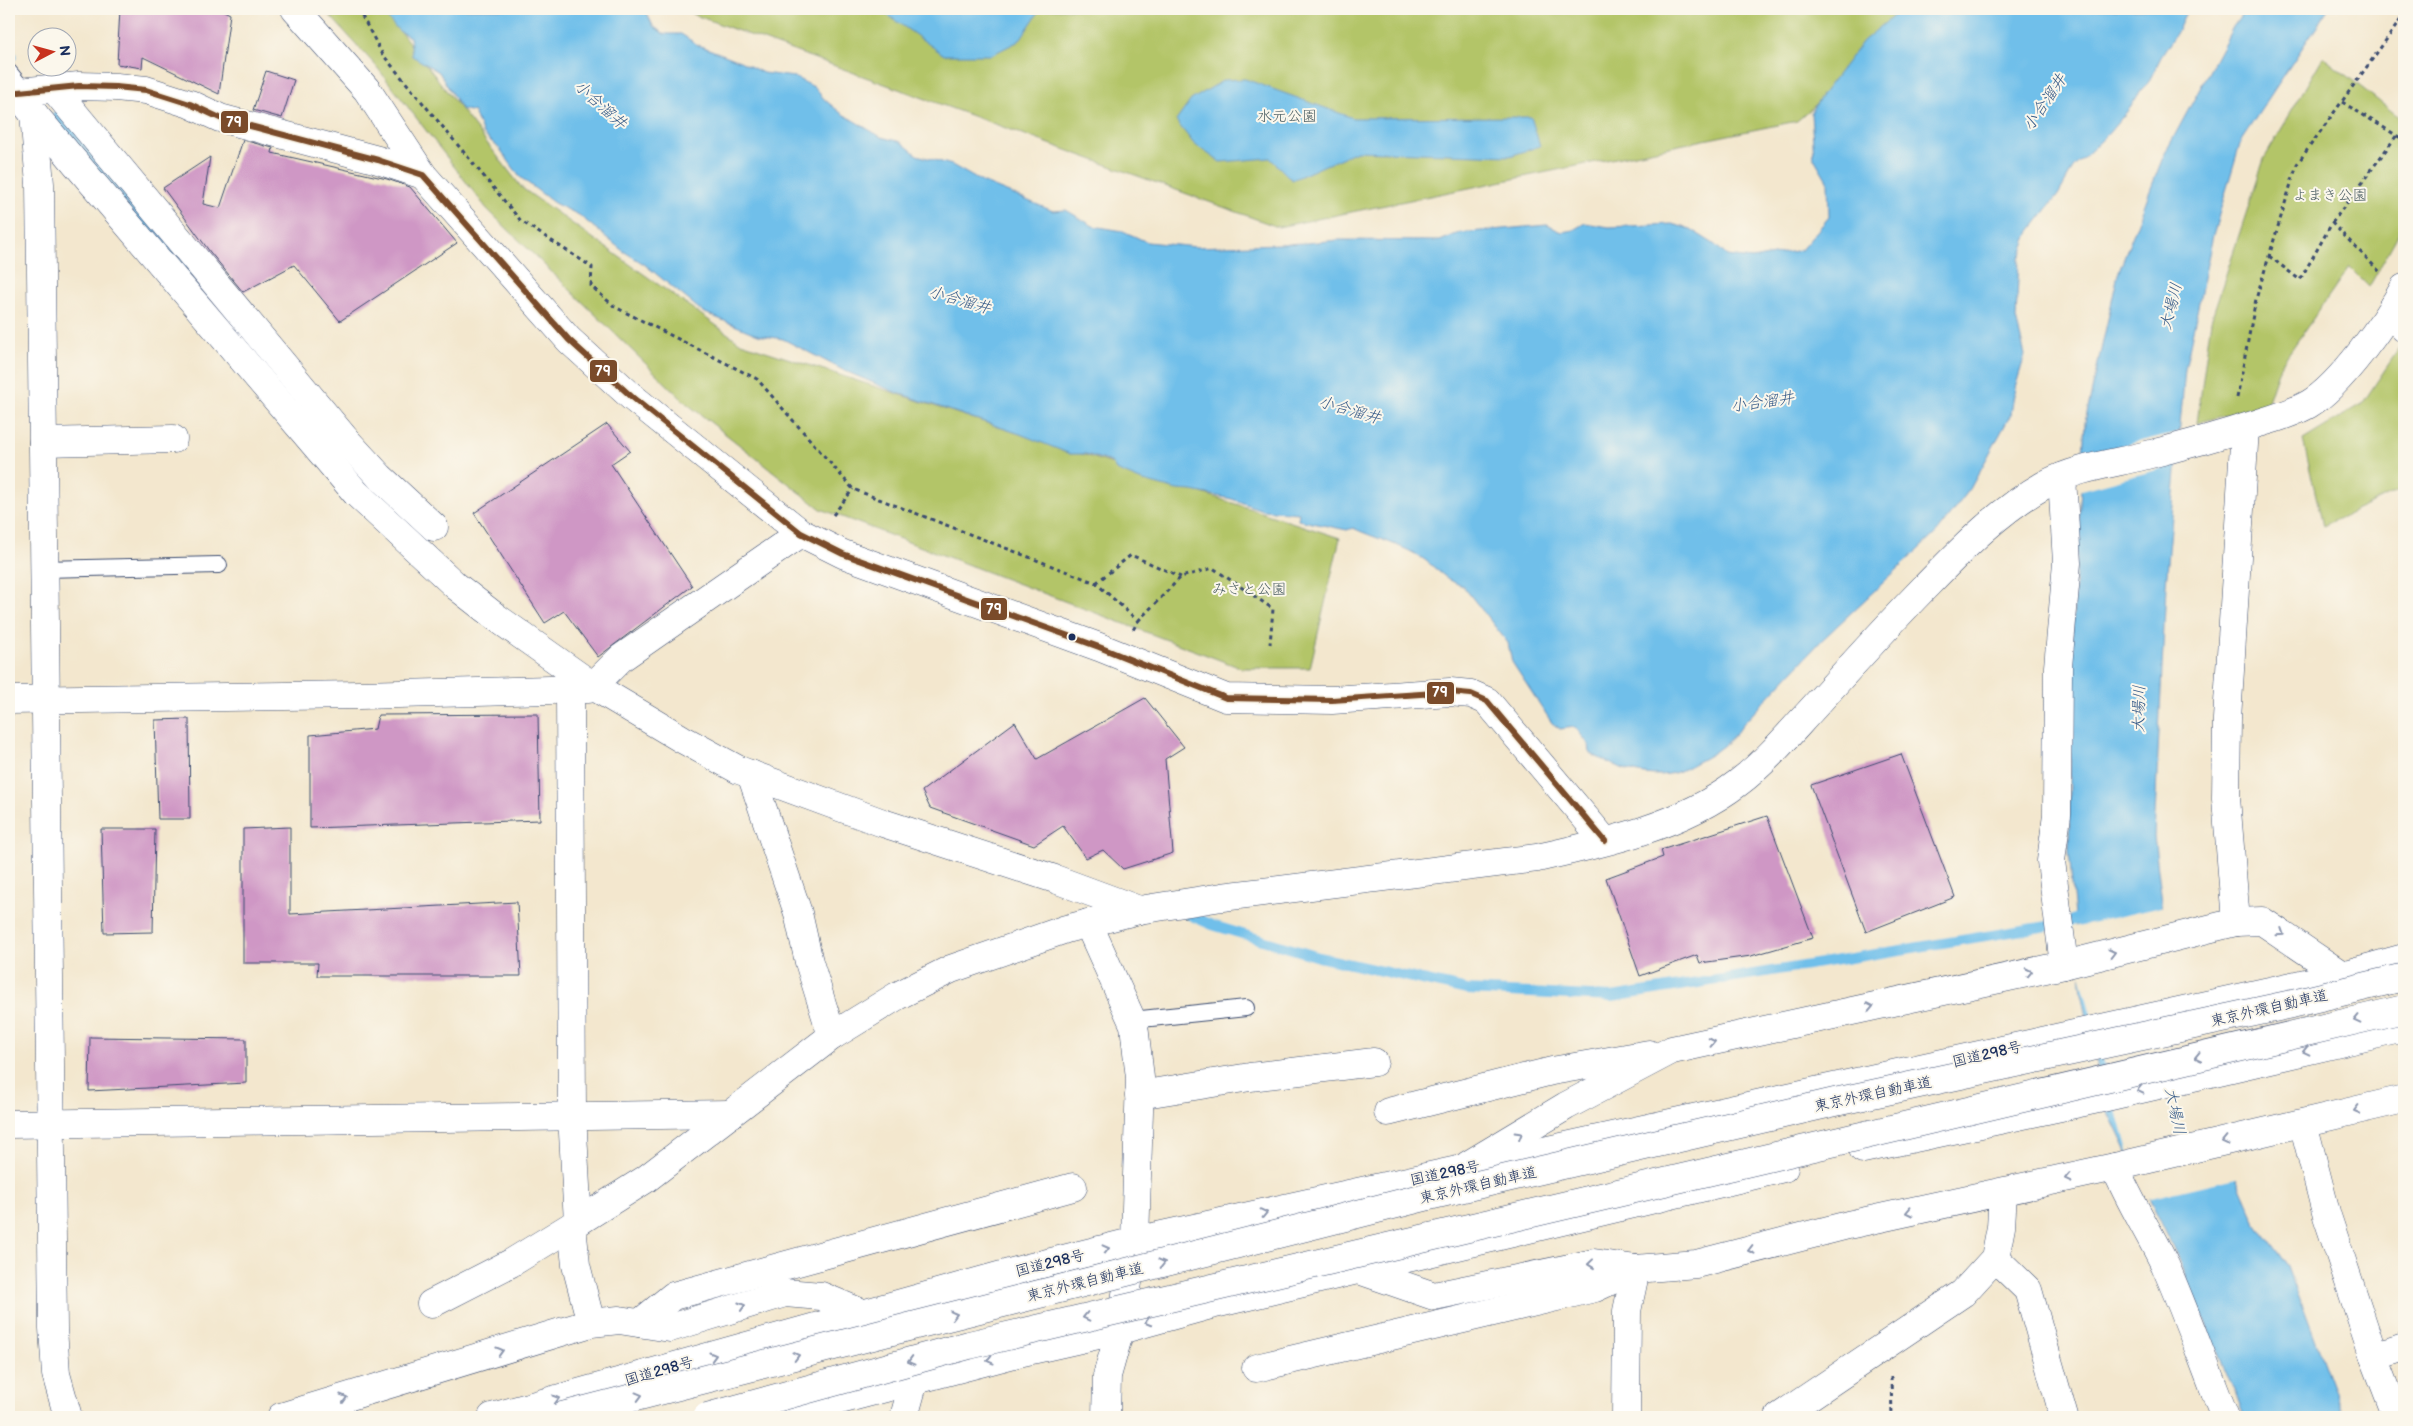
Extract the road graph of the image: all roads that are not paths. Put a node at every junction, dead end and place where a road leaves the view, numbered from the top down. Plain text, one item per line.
1 (295, 9) edge
2 (54, 89) junction
3 (19, 93) edge
4 (423, 175) junction
5 (2401, 304) edge
6 (2229, 433) junction
7 (173, 439) dead end
8 (43, 442) junction
9 (2068, 475) junction
10 (434, 527) dead end
11 (801, 533) junction
12 (219, 565) dead end
13 (43, 569) junction
14 (587, 688) junction
15 (9, 700) edge
16 (45, 700) junction
17 (752, 774) junction
18 (1605, 842) junction
19 (1139, 910) junction
20 (2236, 922) junction
21 (1088, 923) junction
22 (2404, 958) edge
23 (2064, 965) junction
24 (2342, 975) junction
25 (2404, 977) edge
26 (1246, 1008) dead end
27 (2404, 1009) edge
28 (1132, 1020) junction
29 (2404, 1028) edge
30 (832, 1036) junction
31 (1672, 1050) junction
32 (1374, 1062) dead end
33 (1139, 1094) junction
34 (2404, 1099) edge
35 (1388, 1112) dead end
36 (731, 1114) junction
37 (572, 1115) junction
38 (2303, 1123) junction
39 (9, 1124) edge
40 (50, 1124) junction
41 (2115, 1167) junction
42 (1462, 1169) junction
43 (1072, 1187) dead end
44 (2003, 1192) junction
45 (575, 1224) junction
46 (1135, 1241) junction
47 (1995, 1258) junction
48 (1636, 1269) junction
49 (1359, 1270) junction
50 (431, 1304) dead end
51 (864, 1314) junction
52 (591, 1323) junction
53 (640, 1323) junction
54 (1120, 1330) junction
55 (2404, 1348) edge
56 (2374, 1357) junction
57 (1256, 1368) dead end
58 (914, 1381) junction
59 (68, 1417) edge
60 (281, 1417) edge
61 (492, 1417) edge
62 (558, 1417) edge
63 (707, 1417) edge
64 (776, 1417) edge
65 (904, 1417) edge
66 (1106, 1417) edge
67 (1626, 1417) edge
68 (1779, 1417) edge
69 (2064, 1417) edge
70 (2225, 1417) edge
71 (2397, 1417) edge

1 - 4 main road
2 - 3 main road
2 - 4 main road
2 - 10 main road
3 - 8 main road
3 - 14 main road
4 - 11 main road
5 - 6 main road
6 - 9 main road
6 - 20 main road
7 - 8 main road
8 - 13 main road
9 - 18 main road
9 - 23 main road
11 - 14 main road
11 - 18 main road
12 - 13 lane
13 - 16 main road
14 - 16 main road
14 - 17 main road
14 - 37 main road
15 - 16 main road
16 - 40 main road
17 - 19 main road
17 - 30 main road
18 - 19 main road
19 - 21 main road
23 -> 20 main road
20 -> 24 main road
21 - 28 main road
21 - 30 main road
22 - 24 main road, 国道298号
31 -> 23 main road
24 - 42 main road, 国道298号
62 -> 25 main road, 東京外環自動車道, bridge
26 - 28 lane
27 -> 63 main road, 東京外環自動車道, bridge
28 - 33 main road
29 -> 49 main road
30 - 36 main road
31 - 35 main road
42 -> 31 main road
32 - 33 main road
33 - 46 main road
34 -> 38 main road
36 - 37 main road
36 - 45 main road
37 - 40 main road
37 - 45 main road
38 -> 41 main road
38 - 56 main road
39 - 40 main road
40 - 59 main road
41 -> 44 main road
41 - 70 main road
46 -> 42 main road, 国道298号
43 - 53 main road
44 - 47 main road
44 -> 48 main road
45 - 50 main road
45 - 52 main road
51 -> 46 main road, 国道298号
46 - 54 main road
47 - 68 main road
47 - 69 main road
48 -> 49 main road
48 - 57 main road
48 - 67 main road
49 -> 54 main road
53 -> 51 main road
61 -> 51 main road, 国道298号
52 - 53 main road
60 -> 52 main road
54 -> 58 main road
54 - 66 main road
55 - 56 main road
56 - 71 main road
58 - 64 main road
58 - 65 main road

